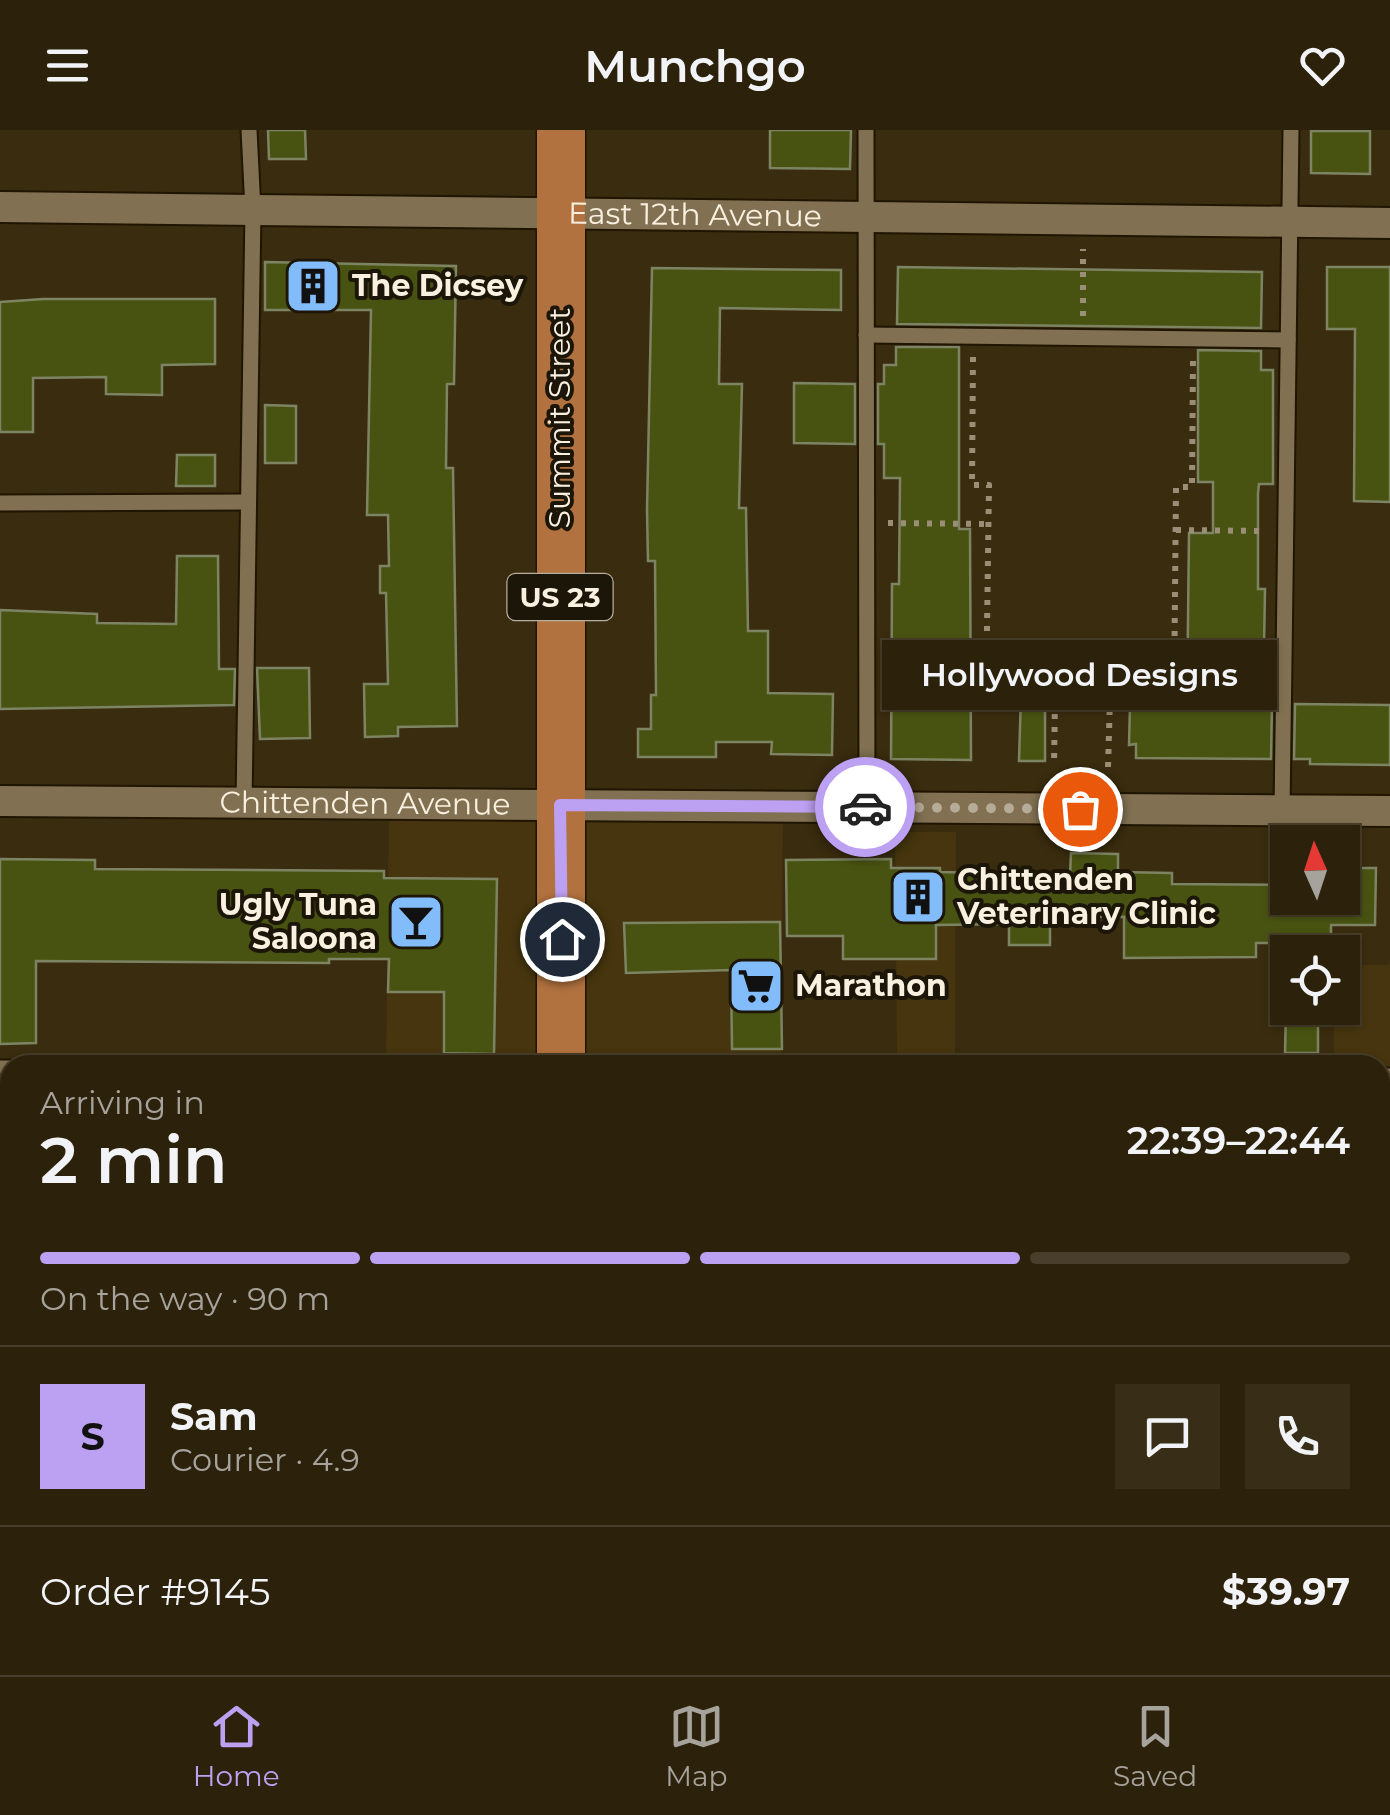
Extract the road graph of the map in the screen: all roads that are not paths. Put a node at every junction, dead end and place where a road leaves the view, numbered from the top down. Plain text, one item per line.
1 (249, 130) edge
2 (561, 130) edge
3 (866, 130) edge
4 (1291, 130) edge
5 (0, 208) edge
6 (254, 210) junction
7 (562, 214) junction
8 (866, 217) junction
9 (1290, 222) junction
10 (1390, 222) edge
11 (866, 335) junction
12 (1288, 340) junction
13 (247, 502) junction
14 (0, 503) edge
15 (0, 801) edge
16 (244, 803) junction
17 (560, 805) junction
18 (866, 807) junction
19 (1282, 811) junction
20 (1390, 811) edge
21 (562, 1055) edge

1 - 6 lane
2 - 7 main road, Summit Street / US 23
3 - 8 lane
4 - 9 lane
5 - 6 street, East 12th Avenue
6 - 7 street, East 12th Avenue
6 - 13 lane
7 - 8 street, East 12th Avenue
7 - 17 main road, Summit Street / US 23
8 - 9 street, East 12th Avenue
8 - 11 lane
9 - 10 street, East 12th Avenue
9 - 12 lane
11 - 12 lane
11 - 18 lane
12 - 19 lane
13 - 14 lane
13 - 16 lane
15 - 16 street, Chittenden Avenue
16 - 17 street, Chittenden Avenue
17 - 18 street, Chittenden Avenue
17 - 21 main road, Summit Street / US 23
18 - 19 street, Chittenden Avenue
19 - 20 street, Chittenden Avenue

